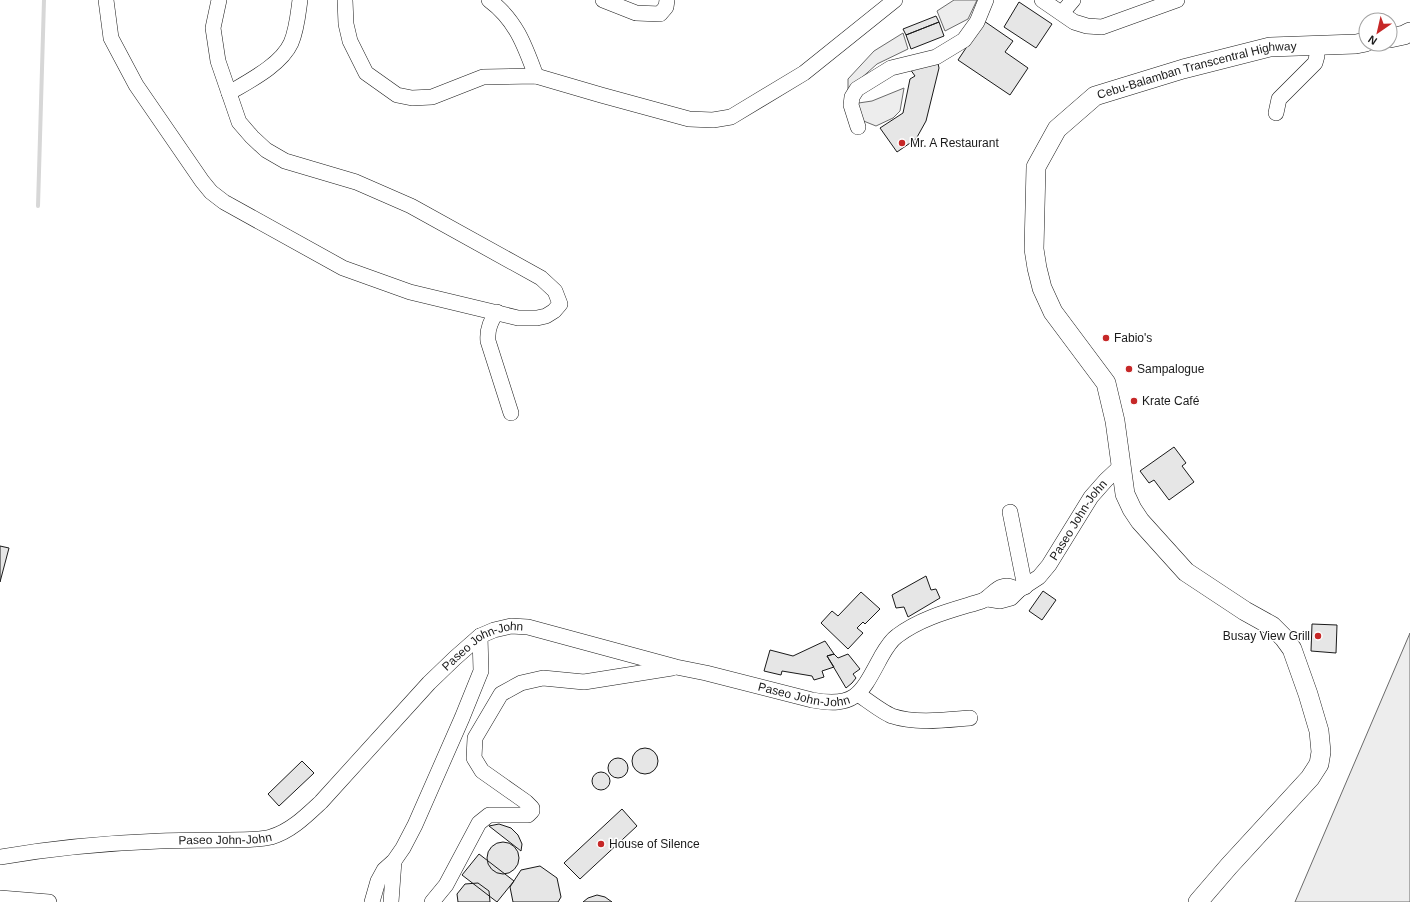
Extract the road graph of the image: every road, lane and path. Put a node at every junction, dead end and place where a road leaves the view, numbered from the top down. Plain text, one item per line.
1 (106, 0) edge
2 (219, 0) edge
3 (300, 0) edge
4 (345, 0) edge
5 (489, 0) edge
6 (603, 0) edge
7 (667, 0) edge
8 (895, 0) edge
9 (986, 0) edge
10 (1042, 0) edge
11 (1073, 0) edge
12 (1177, 0) edge
13 (1062, 13) junction
14 (1410, 32) edge
15 (1398, 36) edge
16 (1358, 44) edge
17 (1315, 45) junction
18 (536, 76) junction
19 (229, 93) junction
20 (1276, 113) dead end
21 (858, 127) dead end
22 (497, 312) junction
23 (510, 413) dead end
24 (1121, 466) junction
25 (1010, 512) dead end
26 (1022, 589) junction
27 (480, 636) junction
28 (676, 667) junction
29 (858, 694) junction
30 (970, 718) dead end
31 (0, 857) edge
32 (394, 861) junction
33 (0, 898) edge
34 (49, 902) edge
35 (372, 902) edge
36 (391, 902) edge
37 (432, 902) edge
38 (1198, 902) edge

1 - 22 street
2 - 19 street
3 - 19 street
4 - 18 street
5 - 18 street
6 - 7 street
8 - 18 street
9 - 21 street
10 - 13 street
11 - 13 street
12 - 13 street
14 - 15 main road
16 - 17 main road, Cebu-Balamban Transcentral Highway
17 - 20 street
17 - 24 main road, Cebu-Balamban Transcentral Highway
19 - 22 street
22 - 23 street
24 - 26 street, Paseo John-John
24 - 38 main road, Cebu-Balamban Transcentral Highway
25 - 26 street
26 - 29 street, Paseo John-John
27 - 28 street, Paseo John-John
27 - 31 street, Paseo John-John
27 - 32 street
28 - 29 street, Paseo John-John
28 - 37 street
29 - 30 street
32 - 35 street
32 - 36 street
33 - 34 street

